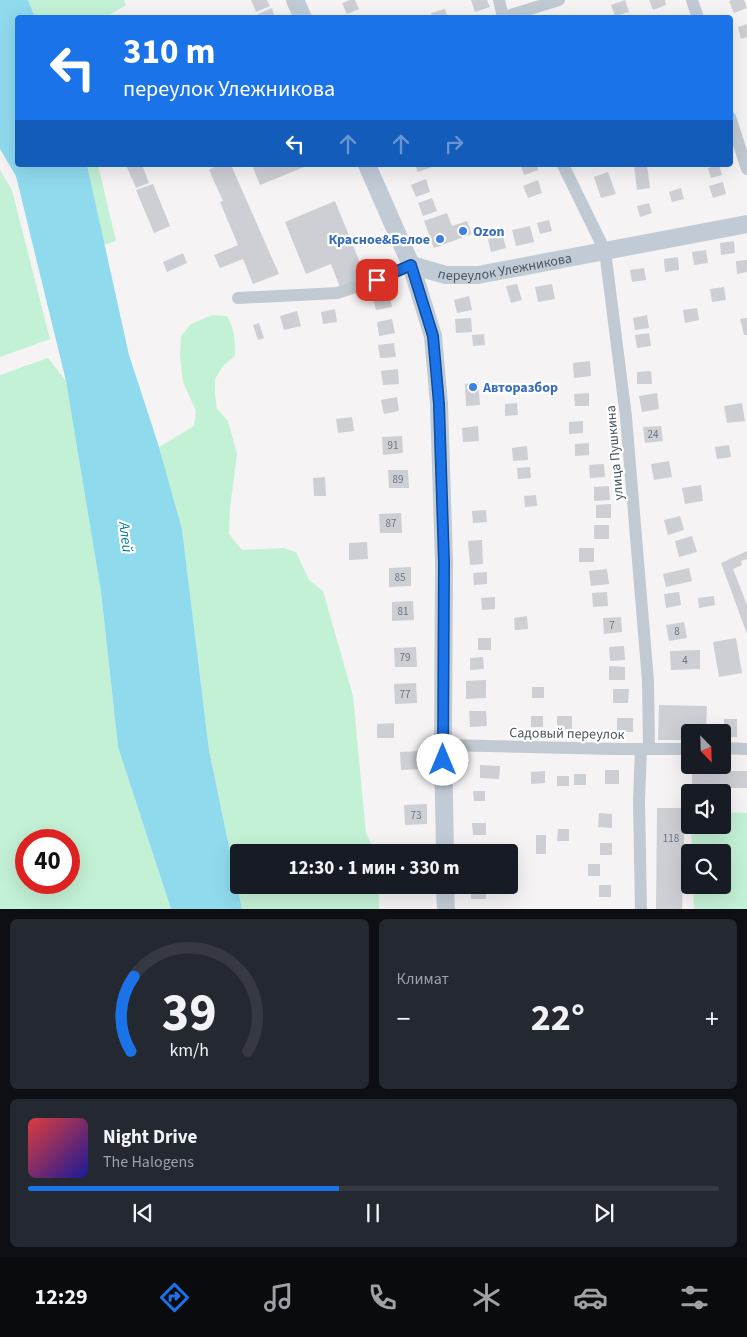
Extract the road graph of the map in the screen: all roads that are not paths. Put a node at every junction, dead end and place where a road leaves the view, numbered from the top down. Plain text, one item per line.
1 (295, 0) edge
2 (499, 0) edge
3 (559, 0) edge
4 (692, 0) edge
5 (301, 15) edge
6 (502, 15) edge
7 (509, 15) edge
8 (697, 15) edge
9 (733, 126) edge
10 (368, 167) edge
11 (564, 167) edge
12 (747, 170) edge
13 (747, 224) edge
14 (605, 251) junction
15 (411, 265) junction
16 (447, 275) junction
17 (420, 294) junction
18 (238, 298) dead end
19 (443, 745) junction
20 (681, 748) edge
21 (731, 748) edge
22 (645, 749) junction
23 (747, 749) edge
24 (445, 844) edge
25 (445, 894) edge
26 (446, 909) edge
27 (641, 909) edge

1 - 5 street
2 - 6 street
3 - 7 street
4 - 8 street
9 - 12 street
10 - 15 street
11 - 14 street, улица Пушкина
13 - 14 street, переулок Улежникова
14 - 16 street, переулок Улежникова
14 - 22 street, улица Пушкина
15 - 16 street, переулок Улежникова
15 - 17 street
15 - 18 street
16 - 17 street
17 - 19 street
19 - 22 street, Садовый переулок
19 - 24 street
20 - 22 street, Садовый переулок
21 - 23 street
22 - 27 street, улица Пушкина
25 - 26 street

